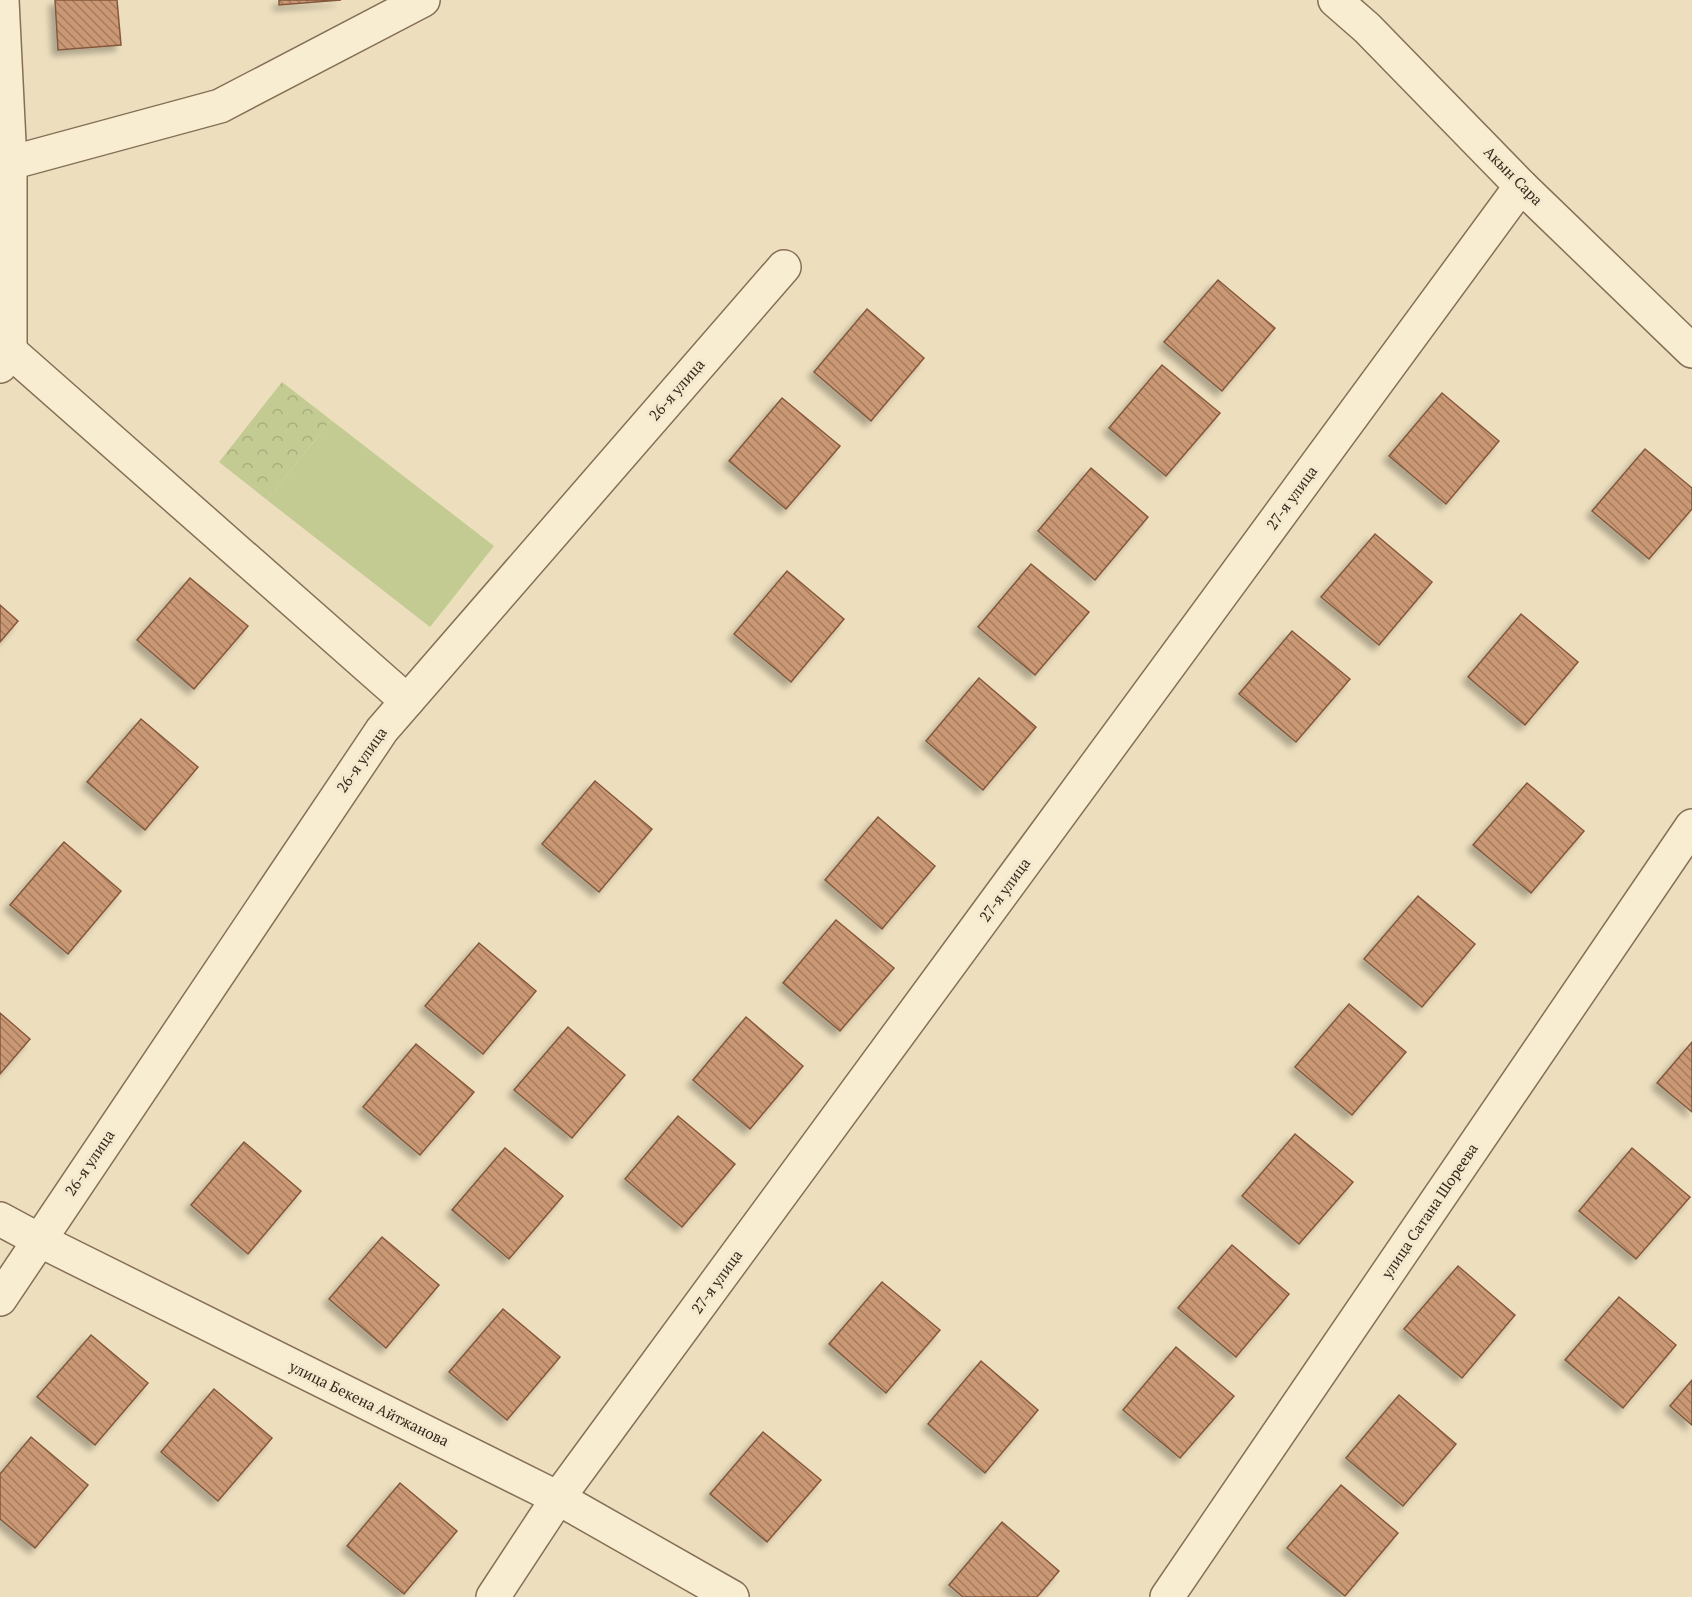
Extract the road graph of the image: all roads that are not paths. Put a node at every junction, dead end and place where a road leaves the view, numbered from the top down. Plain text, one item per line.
1 (2, 0) edge
2 (423, 0) edge
3 (1335, 0) edge
4 (1367, 14) edge
5 (5, 170) edge
6 (1521, 186) junction
7 (784, 267) dead end
8 (1692, 351) edge
9 (5, 359) edge
10 (407, 701) junction
11 (1692, 826) edge
12 (0, 1219) edge
13 (39, 1240) junction
14 (0, 1299) edge
15 (558, 1498) junction
16 (493, 1597) edge
17 (732, 1597) edge
18 (1167, 1597) edge

1 - 5 street
2 - 5 street
3 - 4 street, Акын Сара
4 - 6 street, Акын Сара
5 - 9 street
6 - 8 street, Акын Сара
6 - 15 street, 27-я улица
7 - 10 street, 26-я улица
9 - 10 street
10 - 13 street, 26-я улица
11 - 18 street, улица Сатана Шореева
12 - 13 street, улица Бекена Айтжанова
13 - 14 street, 26-я улица
13 - 15 street, улица Бекена Айтжанова
15 - 16 street, 27-я улица
15 - 17 street, улица Бекена Айтжанова

